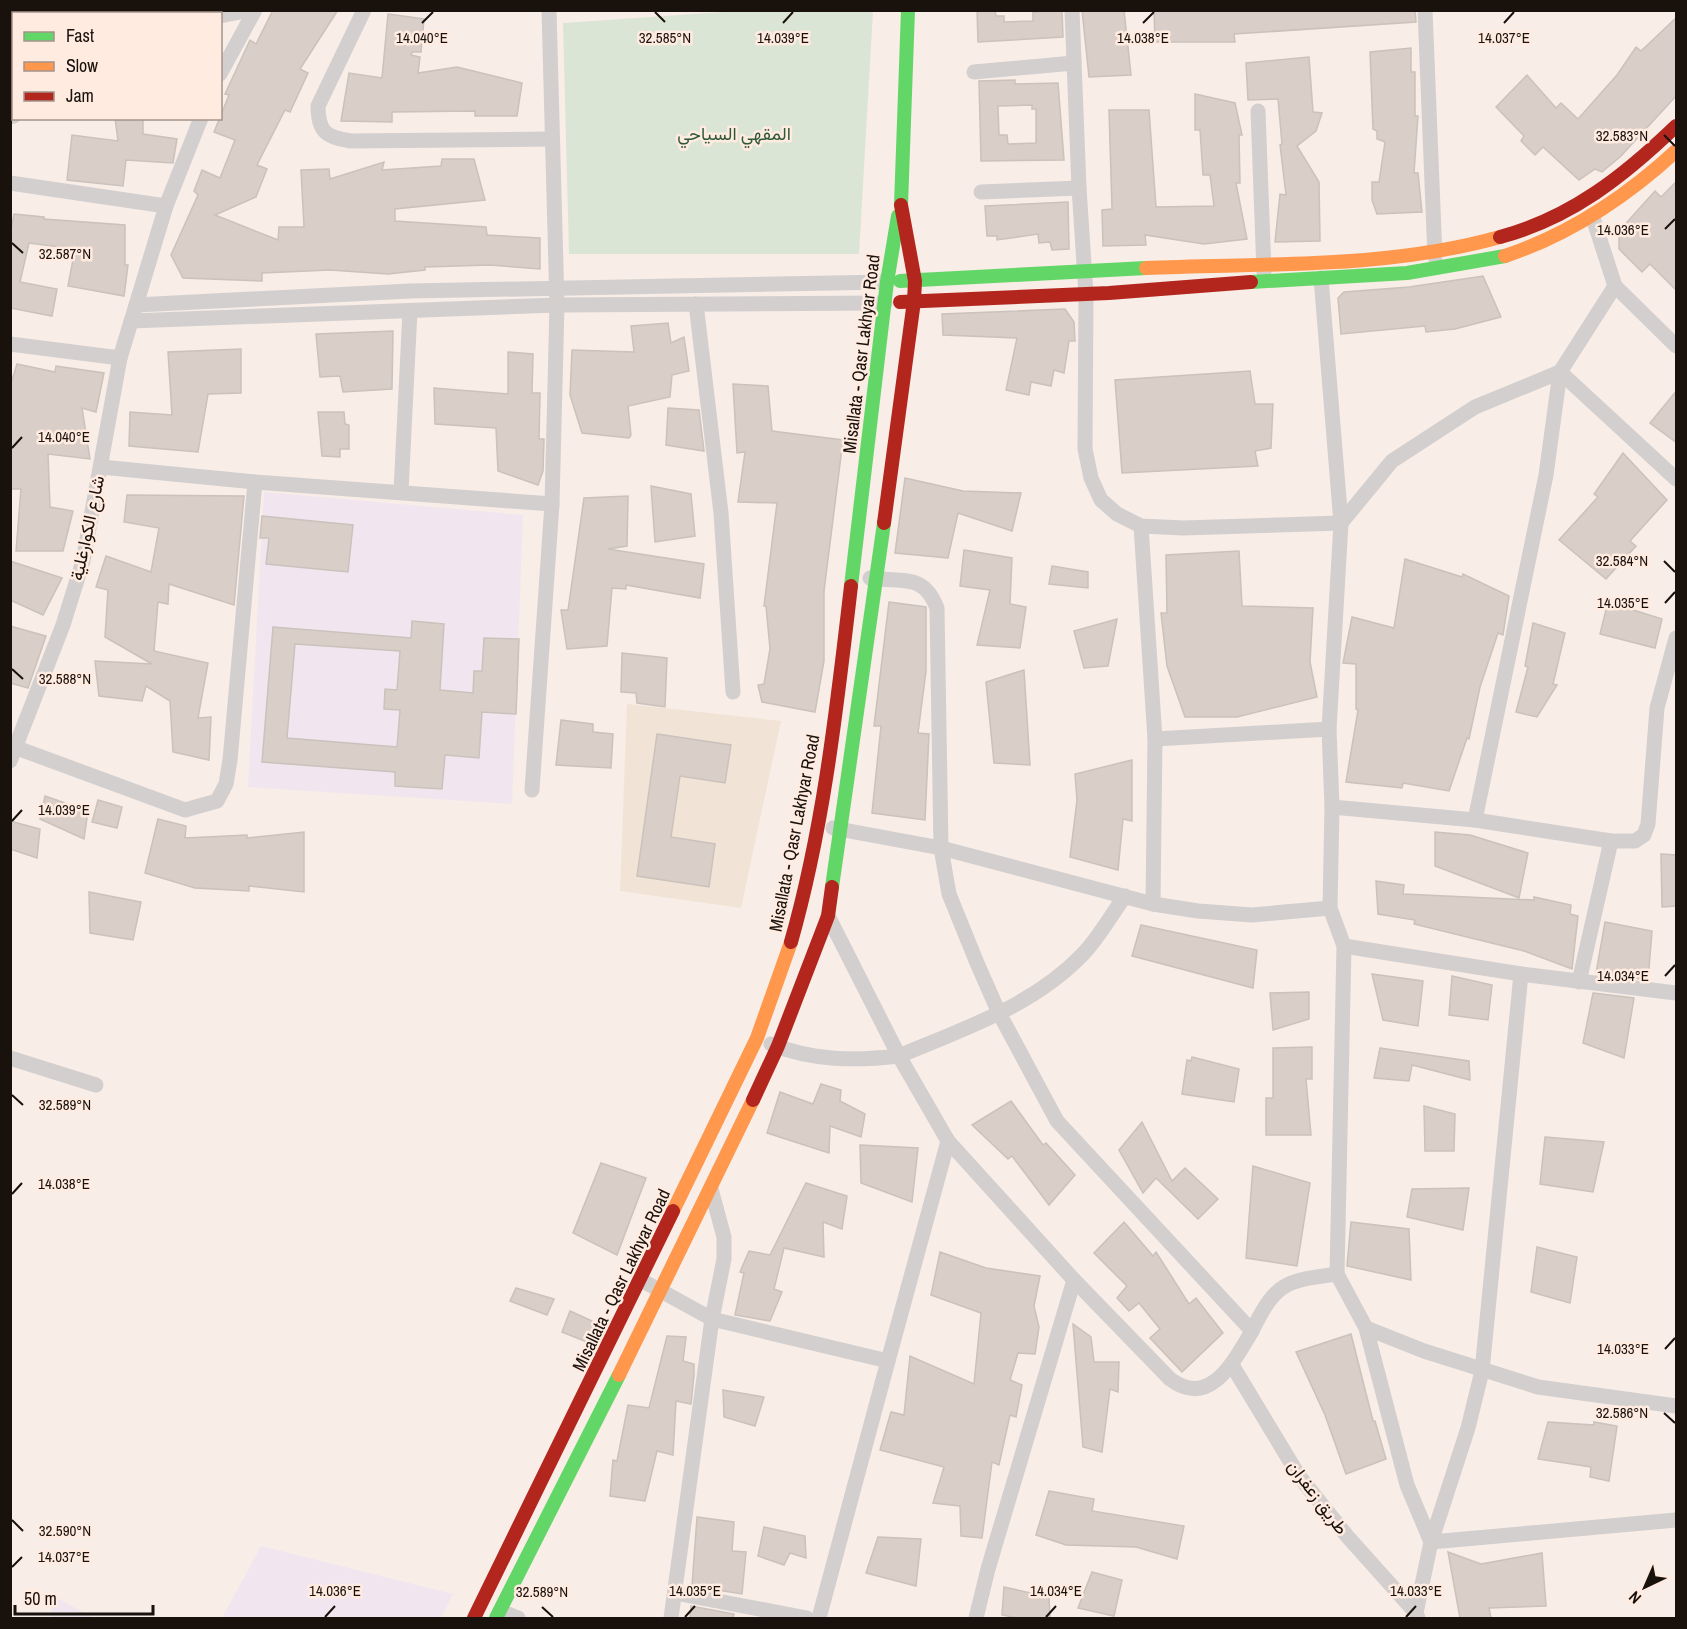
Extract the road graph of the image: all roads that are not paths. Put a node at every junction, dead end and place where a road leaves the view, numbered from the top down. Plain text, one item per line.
1 (250, 10) edge
2 (255, 10) edge
3 (364, 10) edge
4 (549, 10) edge
5 (908, 10) edge
6 (1072, 10) edge
7 (1425, 10) edge
8 (222, 16) edge
9 (1074, 63) junction
10 (222, 70) edge
11 (974, 72) dead end
12 (1258, 111) dead end
13 (200, 120) edge
14 (1677, 126) edge
15 (551, 139) junction
16 (1677, 151) edge
17 (10, 183) edge
18 (1079, 188) junction
19 (981, 192) dead end
20 (901, 205) junction
21 (166, 206) junction
22 (1593, 218) junction
23 (1435, 251) junction
24 (1263, 263) junction
25 (1435, 269) junction
26 (1085, 270) junction
27 (1321, 278) junction
28 (915, 281) junction
29 (1264, 281) junction
30 (887, 282) junction
31 (1615, 286) junction
32 (1086, 294) junction
33 (557, 297) junction
34 (914, 301) junction
35 (885, 303) junction
36 (696, 304) junction
37 (136, 305) junction
38 (410, 311) junction
39 (131, 321) junction
40 (10, 344) edge
41 (1677, 346) edge
42 (120, 358) junction
43 (1560, 372) junction
44 (101, 467) junction
45 (1677, 479) edge
46 (255, 482) junction
47 (401, 492) junction
48 (552, 504) junction
49 (1341, 523) junction
50 (1141, 526) junction
51 (852, 575) junction
52 (877, 579) junction
53 (1677, 638) edge
54 (734, 692) dead end
55 (1329, 729) junction
56 (1155, 739) junction
57 (14, 754) edge
58 (532, 790) dead end
59 (1332, 807) junction
60 (1474, 820) junction
61 (816, 827) junction
62 (841, 829) junction
63 (1611, 841) junction
64 (941, 848) junction
65 (1125, 896) junction
66 (1153, 904) junction
67 (1330, 908) junction
68 (828, 916) junction
69 (1344, 946) junction
70 (1521, 974) junction
71 (1579, 982) junction
72 (1677, 993) edge
73 (999, 1013) junction
74 (757, 1038) junction
75 (778, 1046) junction
76 (899, 1056) junction
77 (10, 1058) edge
78 (96, 1085) dead end
79 (948, 1141) junction
80 (711, 1189) junction
81 (1337, 1274) junction
82 (641, 1280) junction
83 (1074, 1280) junction
84 (661, 1292) junction
85 (712, 1319) junction
86 (1366, 1328) junction
87 (1252, 1331) junction
88 (888, 1361) junction
89 (1232, 1365) junction
90 (1482, 1371) junction
91 (1677, 1406) edge
92 (1677, 1520) edge
93 (1431, 1542) junction
94 (675, 1593) junction
95 (498, 1615) edge
96 (1417, 1616) edge
97 (474, 1618) edge
98 (518, 1618) edge
99 (671, 1618) edge
100 (807, 1618) edge
101 (819, 1618) edge
102 (976, 1618) edge

1 - 8 street
2 - 10 street
3 - 15 street
4 - 15 street
5 - 20 main road
6 - 9 street
7 - 23 street
9 - 11 street
9 - 18 street
12 - 24 street
13 - 21 street, شارع الكوارغلية
14 - 23 main road
15 - 33 street
16 - 22 main road
17 - 21 street
18 - 19 street
18 - 26 street
20 - 28 main road
20 - 30 main road, Misallata - Qasr Lakhyar Road
21 - 37 street, شارع الكوارغلية
22 - 25 main road
22 - 31 street
23 - 24 main road
23 - 25 street
24 - 26 main road
24 - 29 street
25 - 27 main road
26 - 28 main road
26 - 32 street
27 - 29 main road
27 - 49 street
28 - 30 main road
28 - 34 main road
29 - 32 main road
30 - 33 street
30 - 35 main road, Misallata - Qasr Lakhyar Road
31 - 41 street
31 - 43 street
32 - 34 main road
32 - 50 street
33 - 36 street
33 - 37 street
33 - 38 street
33 - 48 street
34 - 35 main road
34 - 52 main road
35 - 36 street
35 - 51 main road, Misallata - Qasr Lakhyar Road
36 - 54 street
37 - 39 street, شارع الكوارغلية
38 - 39 street
38 - 47 street
39 - 42 street, شارع الكوارغلية
40 - 42 street
42 - 44 street, شارع الكوارغلية
43 - 45 street
43 - 49 street
43 - 60 street
44 - 46 street
44 - 57 street, شارع الكوارغلية
46 - 47 street
46 - 57 street
47 - 48 street
48 - 58 street
49 - 50 street
49 - 55 street
50 - 56 street
51 - 52 street
51 - 61 main road, Misallata - Qasr Lakhyar Road
52 - 62 main road
52 - 64 street
53 - 63 street
55 - 56 street
55 - 59 street
56 - 66 street
59 - 60 street
59 - 67 street
60 - 63 street
61 - 62 street
61 - 74 main road, Misallata - Qasr Lakhyar Road
62 - 64 street
62 - 68 main road
63 - 71 street
64 - 65 street
64 - 73 street
65 - 66 street
65 - 73 street
66 - 67 street
67 - 69 street
68 - 75 main road
68 - 76 street
69 - 70 street
69 - 81 street
70 - 71 street
70 - 90 street
71 - 72 street
73 - 76 street
73 - 87 street
74 - 75 street
74 - 82 main road, Misallata - Qasr Lakhyar Road
75 - 76 street
75 - 80 main road
76 - 79 street
77 - 78 street
79 - 83 street
79 - 88 street
80 - 84 main road
80 - 85 street
81 - 86 street
81 - 87 street
82 - 84 street
82 - 97 main road, Misallata - Qasr Lakhyar Road
83 - 89 street
83 - 102 street
84 - 85 street
84 - 95 main road
85 - 88 street
85 - 94 street
86 - 90 street
86 - 93 street
87 - 89 street
88 - 101 street
89 - 96 street, طريق زعفران
90 - 91 street
90 - 93 street
92 - 93 street
93 - 96 street
94 - 99 street
94 - 100 street
95 - 98 street

